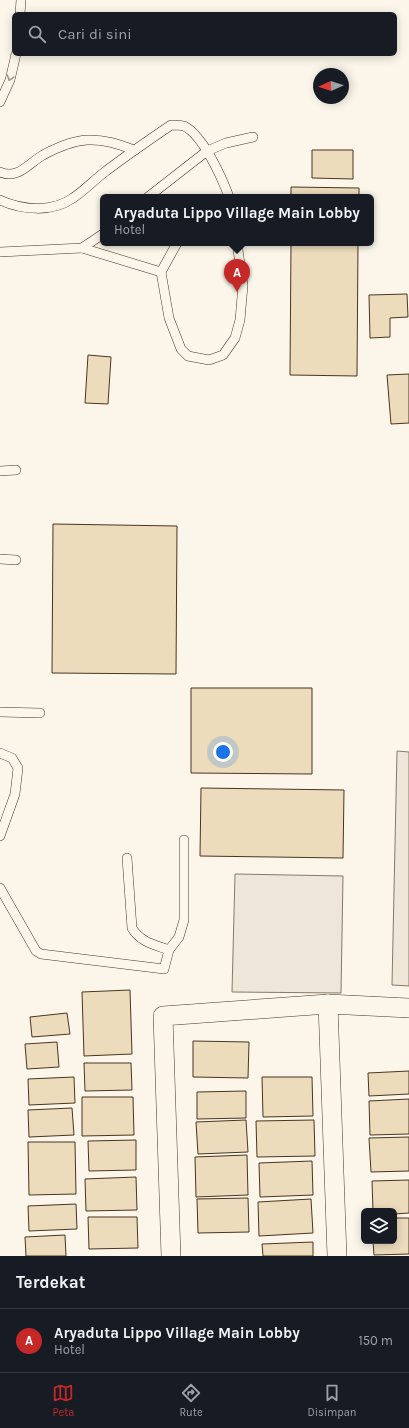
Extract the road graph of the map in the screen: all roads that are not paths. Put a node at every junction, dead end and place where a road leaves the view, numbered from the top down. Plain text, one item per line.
1 (21, 0) edge
2 (20, 12) edge
3 (16, 56) edge
4 (0, 102) edge
5 (253, 137) dead end
6 (134, 150) junction
7 (207, 151) junction
8 (0, 172) edge
9 (152, 194) edge
10 (228, 194) edge
11 (0, 200) edge
12 (100, 236) edge
13 (175, 246) edge
14 (237, 246) edge
15 (82, 248) junction
16 (0, 252) edge
17 (161, 272) junction
18 (0, 470) edge
19 (16, 470) dead end
20 (0, 559) edge
21 (16, 560) dead end
22 (0, 712) edge
23 (40, 713) dead end
24 (0, 753) edge
25 (0, 836) edge
26 (184, 840) dead end
27 (127, 858) dead end
28 (0, 888) edge
29 (169, 950) junction
30 (328, 1004) junction
31 (409, 1008) edge
32 (171, 1256) edge
33 (337, 1256) edge

1 - 2 lane
3 -> 4 lane
5 - 7 lane
6 - 7 lane
6 - 8 lane
6 - 11 lane
7 - 9 lane
7 - 10 lane
12 - 15 lane
13 - 17 lane
14 - 17 lane
15 - 16 lane
15 - 17 lane
18 - 19 lane
20 - 21 lane
22 - 23 lane
24 - 25 lane
26 - 29 lane
27 - 29 lane
28 - 29 lane
30 - 31 street
30 - 32 street
30 - 33 street

